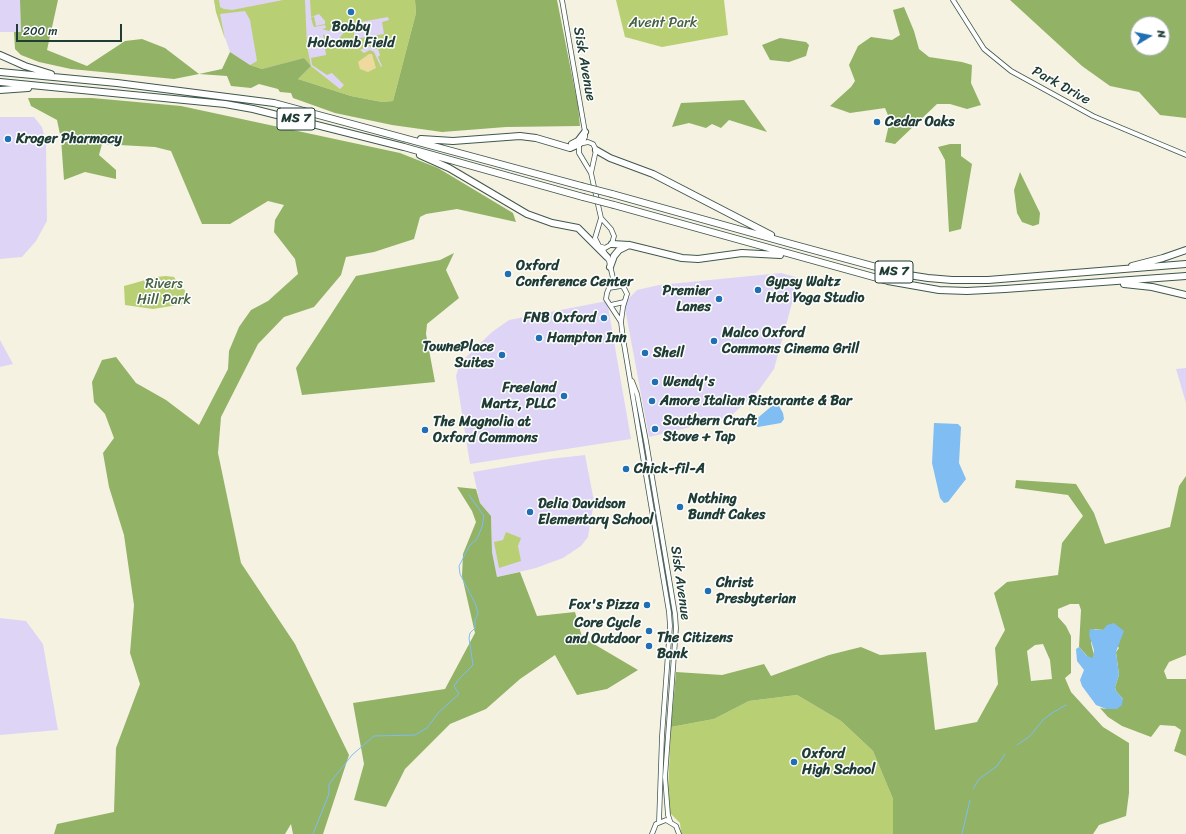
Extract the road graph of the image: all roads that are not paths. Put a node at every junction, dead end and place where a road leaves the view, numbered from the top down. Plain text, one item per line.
1 (562, 0) edge
2 (953, 0) edge
3 (0, 55) edge
4 (0, 72) edge
5 (68, 78) junction
6 (0, 82) edge
7 (51, 87) junction
8 (0, 90) edge
9 (585, 132) junction
10 (402, 136) junction
11 (591, 142) junction
12 (581, 144) junction
13 (565, 146) junction
14 (404, 147) junction
15 (596, 150) junction
16 (1186, 155) edge
17 (591, 173) junction
18 (602, 218) junction
19 (578, 228) junction
20 (595, 239) junction
21 (610, 245) junction
22 (629, 245) junction
23 (795, 245) junction
24 (602, 248) junction
25 (1186, 250) edge
26 (803, 258) junction
27 (608, 262) junction
28 (1186, 264) edge
29 (1095, 272) junction
30 (1186, 276) edge
31 (613, 278) junction
32 (1100, 282) junction
33 (621, 286) junction
34 (609, 288) junction
35 (1186, 295) edge
36 (624, 302) junction
37 (611, 305) junction
38 (621, 322) junction
39 (630, 375) junction
40 (670, 821) junction
41 (659, 822) junction
42 (652, 834) edge
43 (679, 834) edge

1 - 9 street, Sisk Avenue
2 - 16 street, Park Drive
3 - 5 highway
4 - 5 highway, MS 7
5 - 10 highway, MS 7
6 - 7 highway, MS 7
7 - 8 highway
7 - 14 highway, MS 7
9 - 11 street, Sisk Avenue
9 - 12 street, Sisk Avenue
9 - 13 highway
10 - 13 highway
10 - 23 highway, MS 7, bridge
11 - 12 street
11 - 15 street, Sisk Avenue
12 - 13 highway
12 - 17 street
14 - 19 highway
14 - 26 highway, MS 7, bridge
15 - 17 street
15 - 23 highway
17 - 18 street
18 - 20 street
18 - 21 street
19 - 20 highway
19 - 27 highway
20 - 24 street
21 - 22 highway
21 - 24 street
21 - 27 street
22 - 26 highway
22 - 27 highway
23 - 29 highway, MS 7
24 - 27 street
25 - 29 highway
26 - 32 highway, MS 7
27 - 31 street
28 - 29 highway, MS 7
30 - 32 highway, MS 7
31 - 33 street
31 - 34 street, Sisk Avenue
32 - 35 highway
33 - 34 street
33 - 36 street, Sisk Avenue
34 - 37 street, Sisk Avenue
36 - 37 street
36 - 38 street, Sisk Avenue
37 - 38 street, Sisk Avenue
38 - 39 street, Sisk Avenue
39 - 40 street, Sisk Avenue
39 - 41 street, Sisk Avenue
40 - 41 street
40 - 43 street, Sisk Avenue
41 - 42 street, Sisk Avenue

